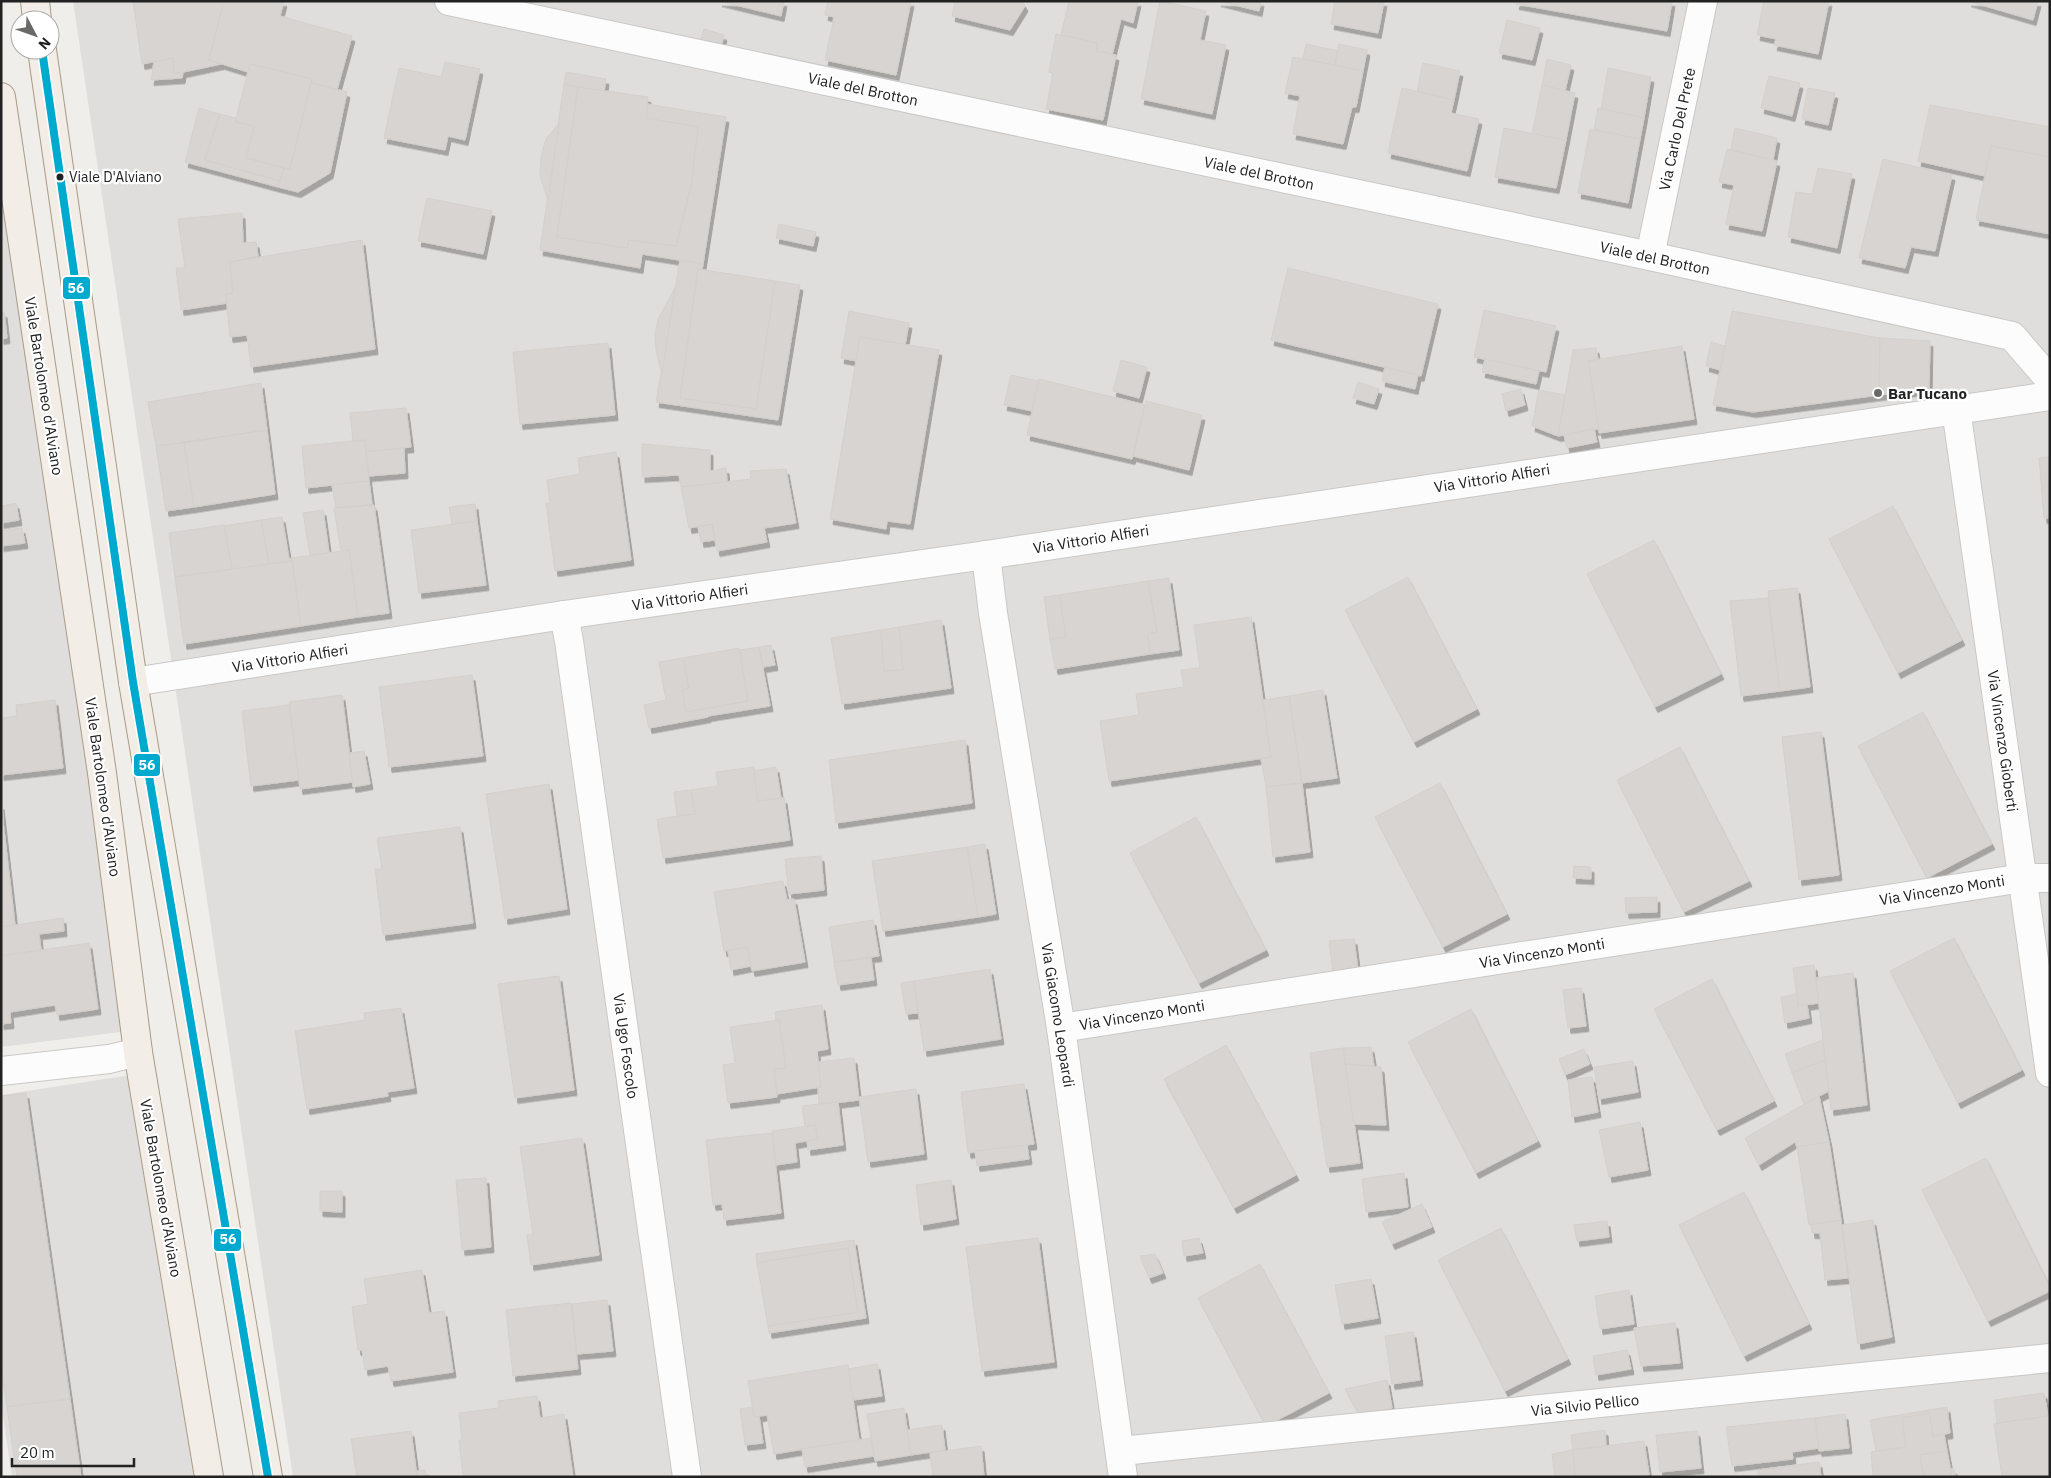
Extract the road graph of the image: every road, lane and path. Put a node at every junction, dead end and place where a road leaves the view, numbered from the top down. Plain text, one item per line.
1 (449, 1) edge
2 (1703, 1) edge
3 (43, 60) edge
4 (1, 97) edge
5 (7, 173) edge
6 (1650, 256) junction
7 (2050, 380) edge
8 (2050, 396) edge
9 (1956, 409) junction
10 (986, 555) junction
11 (564, 615) junction
12 (133, 682) junction
13 (2023, 878) junction
14 (2050, 878) edge
15 (1061, 1028) junction
16 (138, 1052) junction
17 (1, 1071) edge
18 (2050, 1073) edge
19 (2050, 1358) edge
20 (1122, 1464) edge
21 (209, 1477) edge
22 (268, 1477) edge
23 (686, 1477) edge

1 - 6 street, Viale del Brotton
2 - 6 street, Via Carlo Del Prete
3 - 12 main road
4 - 5 main road, Viale Bartolomeo d'Alviano
5 - 16 main road, Viale Bartolomeo d'Alviano
6 - 7 street, Viale del Brotton
8 - 9 street, Via Vittorio Alfieri
9 - 10 street, Via Vittorio Alfieri
9 - 13 street, Via Vincenzo Gioberti
10 - 11 street, Via Vittorio Alfieri
10 - 15 street, Via Giacomo Leopardi
11 - 12 street, Via Vittorio Alfieri
11 - 23 street, Via Ugo Foscolo
12 - 22 main road
13 - 14 street, Via Vincenzo Monti
13 - 15 street, Via Vincenzo Monti
13 - 18 street, Via Vincenzo Gioberti
15 - 20 street, Via Giacomo Leopardi
16 - 17 street
16 - 21 main road, Viale Bartolomeo d'Alviano
19 - 20 street, Via Silvio Pellico

